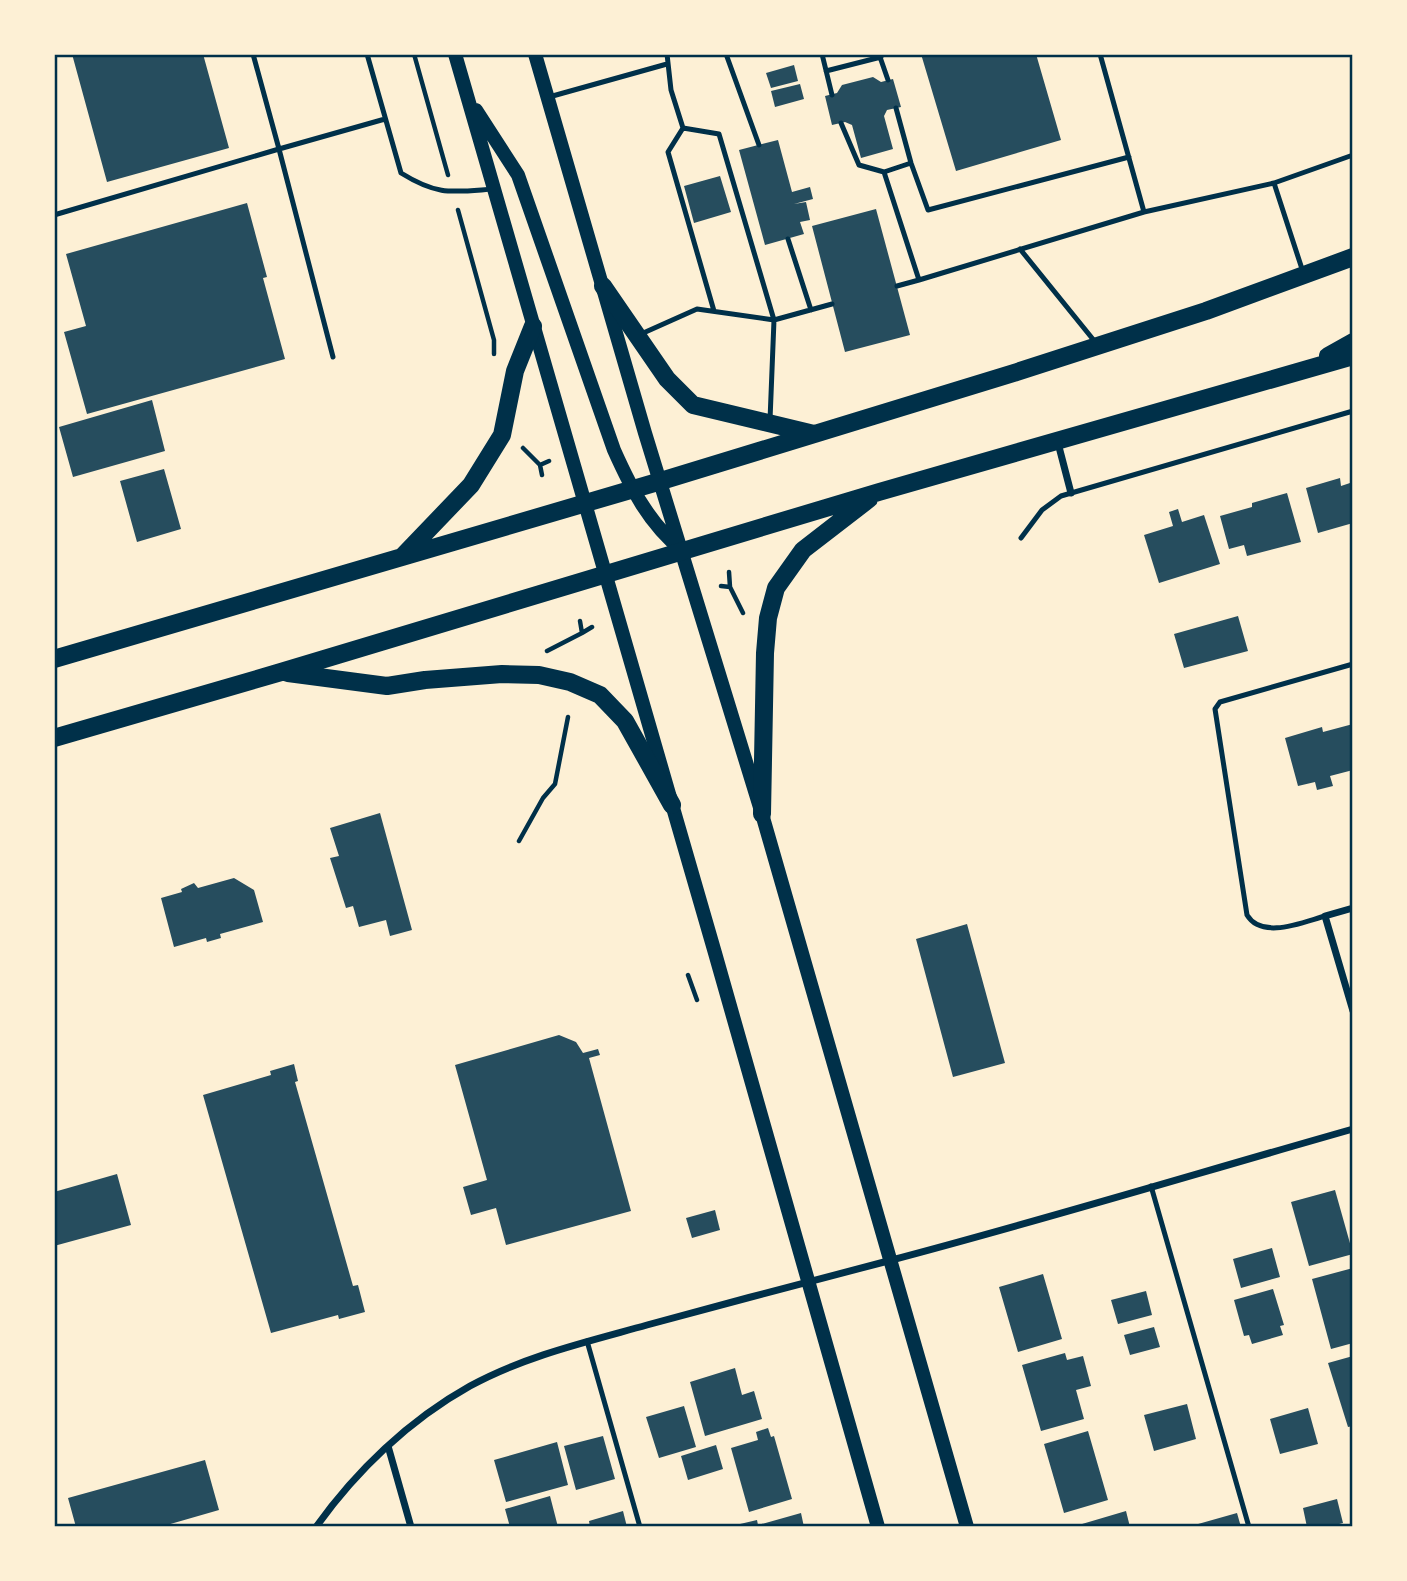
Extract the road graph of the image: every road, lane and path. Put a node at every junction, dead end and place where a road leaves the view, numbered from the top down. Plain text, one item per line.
1 (253, 54) edge
2 (367, 54) edge
3 (414, 54) edge
4 (455, 54) edge
5 (535, 54) edge
6 (667, 54) edge
7 (726, 54) edge
8 (822, 54) edge
9 (1100, 54) edge
10 (880, 56) edge
11 (667, 64) junction
12 (826, 71) junction
13 (888, 80) dead end
14 (467, 95) junction
15 (832, 95) dead end
16 (548, 97) junction
17 (896, 108) dead end
18 (385, 119) junction
19 (841, 123) dead end
20 (683, 128) junction
21 (759, 145) dead end
22 (279, 149) junction
23 (1353, 155) edge
24 (1129, 157) junction
25 (911, 163) junction
26 (884, 172) junction
27 (1274, 183) junction
28 (494, 189) junction
29 (453, 192) junction
30 (1144, 212) junction
31 (55, 213) edge
32 (788, 239) dead end
33 (1020, 249) junction
34 (1353, 257) edge
35 (1304, 275) junction
36 (919, 280) junction
37 (603, 286) junction
38 (897, 286) dead end
39 (832, 304) dead end
40 (811, 310) junction
41 (714, 311) junction
42 (774, 320) junction
43 (533, 326) junction
44 (637, 335) junction
45 (1353, 342) edge
46 (1098, 346) junction
47 (1353, 356) edge
48 (333, 357) dead end
49 (495, 365) dead end
50 (1300, 371) junction
51 (1353, 411) edge
52 (770, 424) junction
53 (814, 434) junction
54 (1057, 441) junction
55 (517, 443) dead end
56 (551, 460) dead end
57 (540, 465) junction
58 (542, 475) dead end
59 (661, 481) junction
60 (632, 489) junction
61 (879, 492) junction
62 (1071, 493) junction
63 (585, 503) junction
64 (1021, 538) dead end
65 (682, 551) junction
66 (402, 558) junction
67 (729, 572) dead end
68 (605, 574) junction
69 (721, 586) dead end
70 (730, 587) junction
71 (746, 614) dead end
72 (580, 621) dead end
73 (592, 627) dead end
74 (582, 633) junction
75 (543, 655) dead end
76 (54, 659) edge
77 (1353, 664) edge
78 (281, 672) junction
79 (568, 717) dead end
80 (54, 738) edge
81 (673, 805) junction
82 (762, 814) junction
83 (519, 841) dead end
84 (1353, 908) edge
85 (1325, 916) junction
86 (688, 975) dead end
87 (697, 1000) dead end
88 (1353, 1011) edge
89 (1353, 1129) edge
90 (1151, 1186) junction
91 (890, 1260) junction
92 (808, 1281) junction
93 (587, 1341) junction
94 (388, 1446) junction
95 (316, 1527) edge
96 (411, 1527) edge
97 (640, 1527) edge
98 (878, 1527) edge
99 (967, 1527) edge
100 (1249, 1527) edge

1 - 22 lane
2 - 18 lane
3 - 29 path
4 - 14 main road
5 - 16 main road
6 - 11 lane
7 - 21 lane
8 - 12 lane
9 - 24 lane
10 - 12 lane
10 - 13 lane
11 - 16 lane
11 - 20 lane
12 - 15 lane
14 - 28 main road
14 - 60 main road
16 - 37 main road
17 - 25 lane
18 - 22 lane
18 - 29 lane
19 - 26 lane
20 - 41 lane
20 - 42 lane
22 - 31 lane
22 - 48 lane
23 - 27 lane
24 - 25 lane
24 - 30 lane
25 - 26 lane
26 - 36 lane
27 - 30 lane
27 - 35 lane
28 - 29 lane
28 - 43 main road
29 - 49 path
30 - 33 lane
32 - 40 lane
33 - 36 lane
33 - 46 lane
34 - 35 main road
35 - 46 main road
36 - 38 lane
37 - 44 main road
37 - 59 main road
39 - 40 lane
40 - 42 lane
41 - 42 lane
41 - 44 lane
42 - 52 lane
43 - 63 main road
43 - 66 main road
44 - 52 main road
45 - 50 main road
46 - 53 main road
47 - 50 main road
50 - 54 main road
51 - 62 lane
52 - 53 main road
53 - 59 main road
54 - 61 main road
54 - 62 street
55 - 57 path
56 - 57 path
57 - 58 path
59 - 60 main road
59 - 65 main road
60 - 63 main road
60 - 65 main road
61 - 65 main road
61 - 82 main road
62 - 64 lane
63 - 66 main road
63 - 68 main road
65 - 68 main road
65 - 82 main road
66 - 76 main road
67 - 70 path
68 - 78 main road
68 - 81 main road
69 - 70 path
70 - 71 path
72 - 74 path
73 - 74 path
74 - 75 path
77 - 85 lane
78 - 80 main road
78 - 81 main road
79 - 83 path
81 - 92 main road
82 - 91 main road
84 - 85 street
85 - 88 street
86 - 87 path
89 - 90 street
90 - 91 street
90 - 100 lane
91 - 92 street
91 - 99 main road
92 - 93 street
92 - 98 main road
93 - 94 street
93 - 97 lane
94 - 95 street
94 - 96 street

